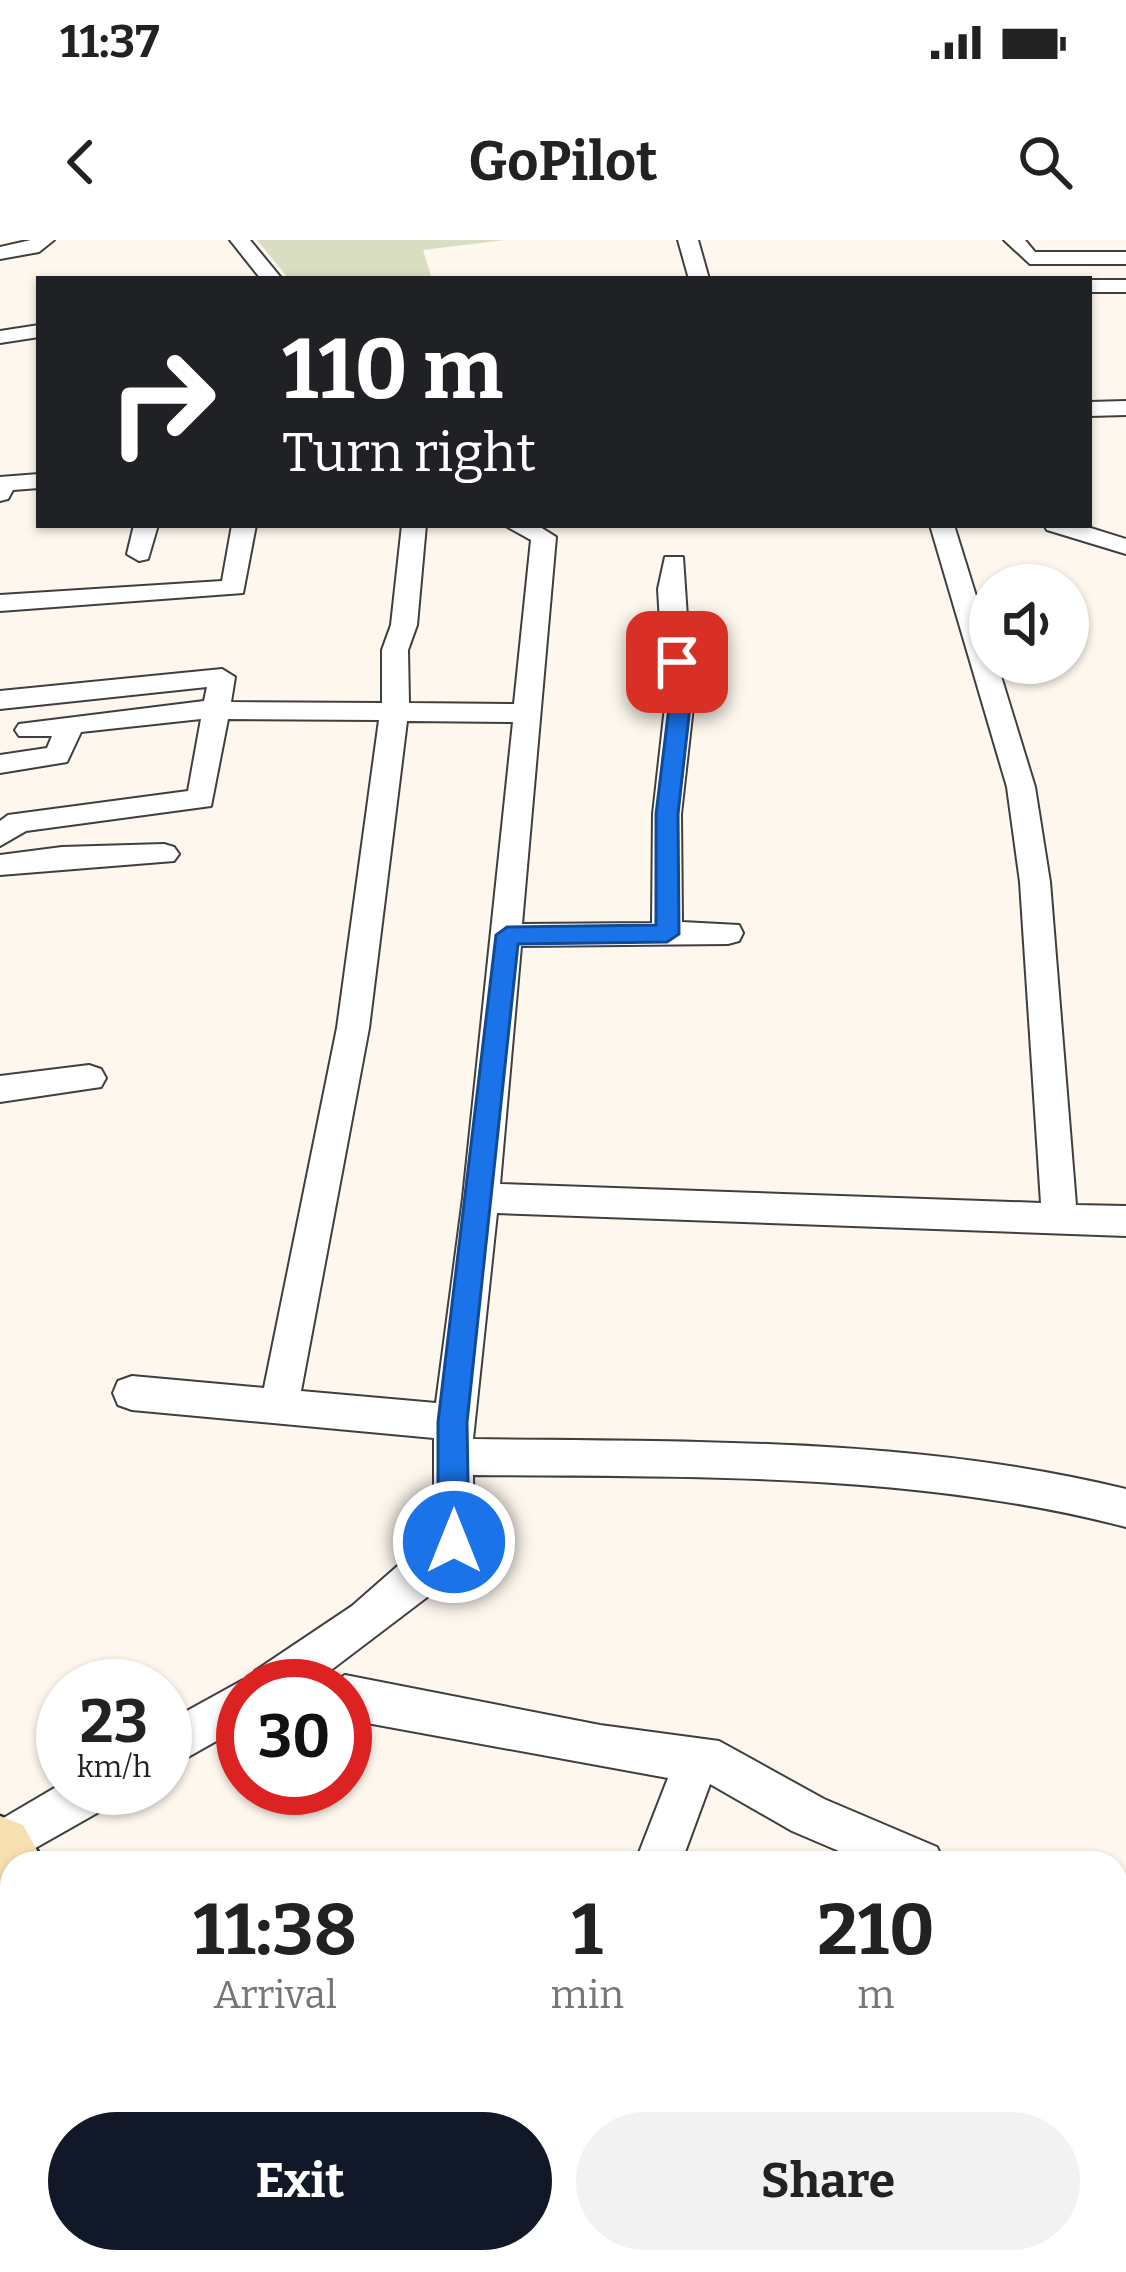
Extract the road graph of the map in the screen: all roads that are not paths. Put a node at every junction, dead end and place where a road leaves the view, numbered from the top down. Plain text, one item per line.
1 (44, 240) edge
2 (240, 240) edge
3 (688, 240) edge
4 (1014, 240) edge
5 (0, 253) edge
6 (1126, 258) edge
7 (270, 276) edge
8 (698, 276) edge
9 (1092, 286) edge
10 (1126, 286) edge
11 (36, 331) edge
12 (0, 337) edge
13 (1126, 408) edge
14 (1092, 409) edge
15 (36, 481) edge
16 (0, 494) edge
17 (145, 528) edge
18 (244, 528) edge
19 (414, 528) edge
20 (523, 528) edge
21 (943, 528) edge
22 (1065, 528) edge
23 (1126, 548) edge
24 (139, 554) dead end
25 (674, 562) dead end
26 (0, 603) edge
27 (0, 700) edge
28 (215, 713) junction
29 (394, 713) junction
30 (530, 713) junction
31 (70, 725) junction
32 (29, 730) dead end
33 (0, 764) edge
34 (0, 836) edge
35 (164, 854) dead end
36 (0, 865) edge
37 (728, 933) dead end
38 (667, 934) junction
39 (507, 935) junction
40 (88, 1078) dead end
41 (0, 1089) edge
42 (481, 1198) junction
43 (1059, 1216) junction
44 (1126, 1221) edge
45 (132, 1393) dead end
46 (279, 1406) junction
47 (453, 1439) junction
48 (1126, 1508) edge
49 (316, 1659) edge
50 (372, 1702) edge
51 (697, 1760) junction
52 (53, 1815) edge
53 (0, 1847) edge
54 (663, 1851) edge
55 (893, 1851) edge

1 - 5 street
2 - 7 street
3 - 8 street
4 - 6 street
9 - 10 street
11 - 12 street
13 - 14 street
15 - 16 street
17 - 24 street
18 - 26 street
19 - 29 street
20 - 30 street
21 - 43 street
22 - 23 street
25 - 38 street
27 - 28 street
28 - 29 street
28 - 31 street
28 - 34 street
29 - 30 street
29 - 46 street
30 - 39 street
31 - 32 street
31 - 33 street
35 - 36 street
37 - 38 street
38 - 39 street
39 - 42 street
40 - 41 street
42 - 43 street
42 - 47 street
43 - 44 street
45 - 46 street
46 - 47 street
47 - 48 street
47 - 49 street
50 - 51 street
51 - 54 street
51 - 55 street
52 - 53 street

